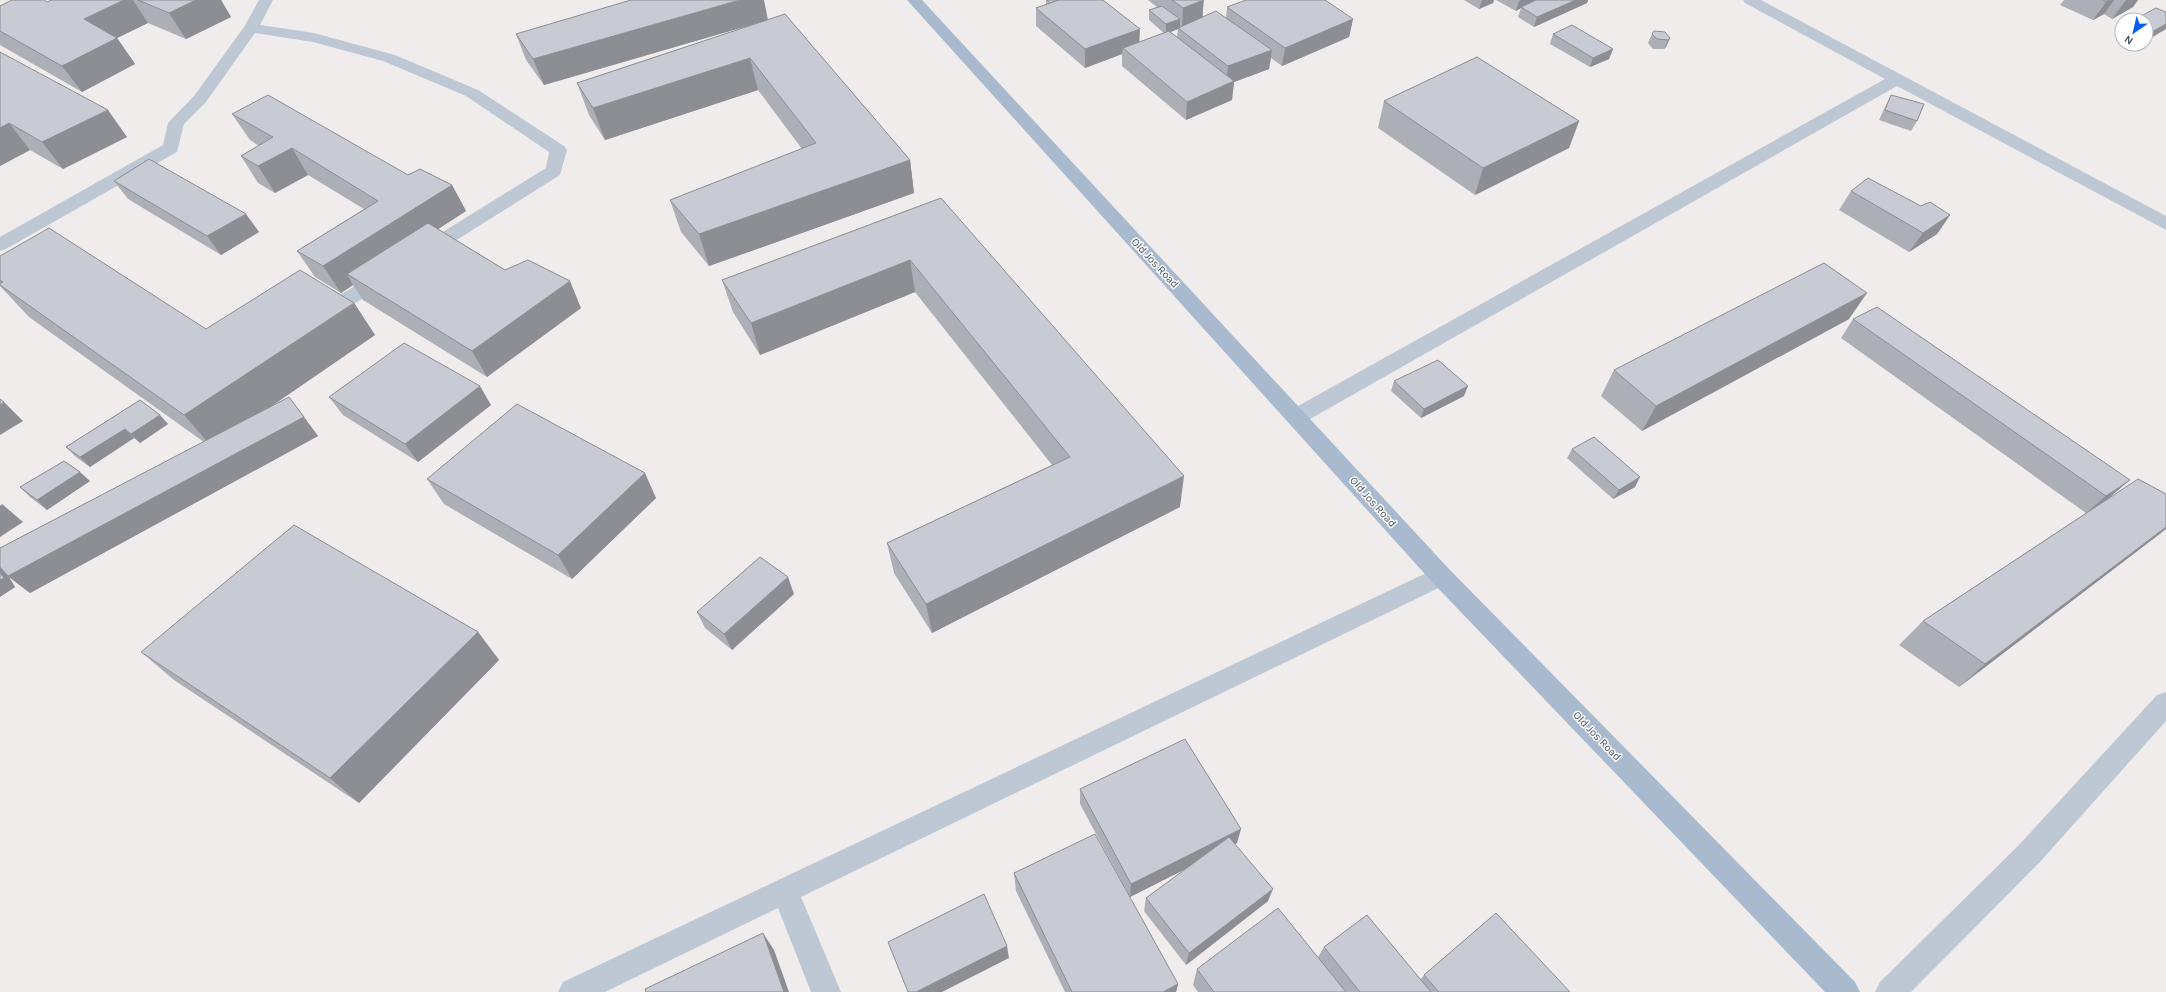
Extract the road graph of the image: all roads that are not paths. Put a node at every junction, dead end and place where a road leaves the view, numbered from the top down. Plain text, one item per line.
1 (266, 0) edge
2 (914, 0) edge
3 (1750, 0) edge
4 (251, 28) junction
5 (1895, 80) junction
6 (2166, 224) edge
7 (0, 245) edge
8 (310, 328) edge
9 (1296, 417) junction
10 (1441, 576) junction
11 (2166, 703) edge
12 (785, 892) junction
13 (573, 992) edge
14 (826, 992) edge
15 (1845, 992) edge
16 (1890, 992) edge

1 - 4 street
2 - 9 main road, Old Jos Road
3 - 5 street
4 - 7 street
4 - 8 street
5 - 6 street
5 - 9 street
9 - 10 main road, Old Jos Road
10 - 12 street
10 - 15 main road, Old Jos Road
11 - 16 street
12 - 13 street
12 - 14 street

